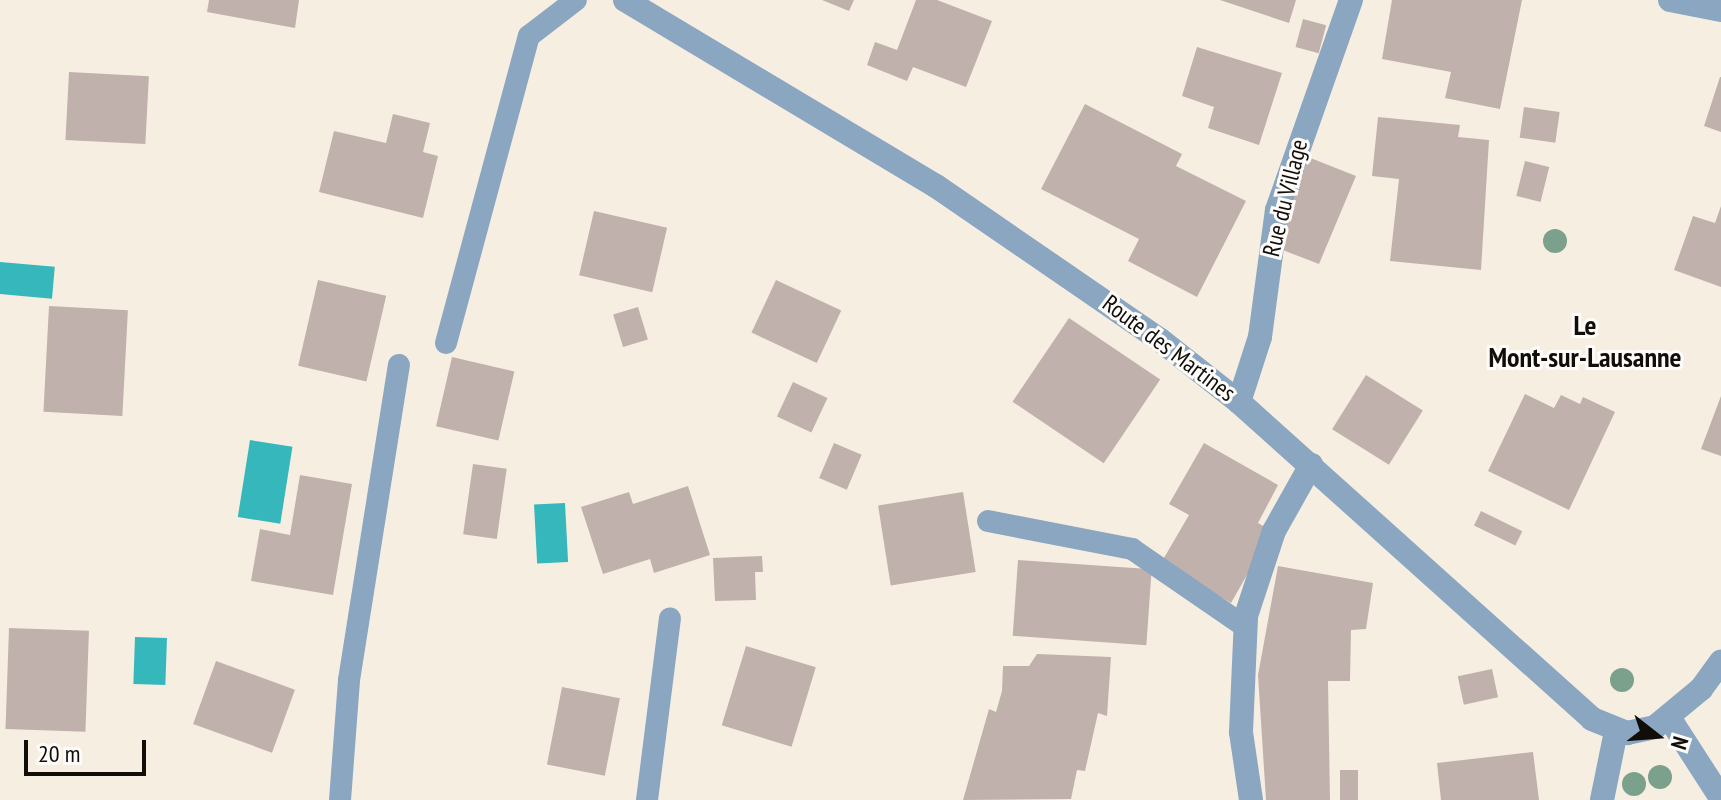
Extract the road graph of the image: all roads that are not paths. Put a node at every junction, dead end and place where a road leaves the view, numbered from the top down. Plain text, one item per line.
1 (576, 0) edge
2 (625, 0) edge
3 (1351, 0) edge
4 (1670, 0) edge
5 (1721, 10) edge
6 (446, 343) dead end
7 (399, 365) dead end
8 (1239, 402) junction
9 (1311, 465) junction
10 (988, 521) dead end
11 (670, 618) dead end
12 (1244, 626) junction
13 (1721, 661) edge
14 (1670, 719) junction
15 (1616, 731) junction
16 (1721, 798) edge
17 (340, 800) edge
18 (647, 800) edge
19 (1251, 800) edge
20 (1602, 800) edge

1 - 6 lane
2 - 8 street, Route des Martines
3 - 8 street, Rue du Village
4 - 5 street
7 - 17 lane
8 - 9 street, Route des Martines
9 - 12 street
9 - 15 street, Route des Martines
10 - 12 lane
11 - 18 lane
12 - 19 street
13 - 14 street
14 - 15 street
14 - 16 street
15 - 20 street

